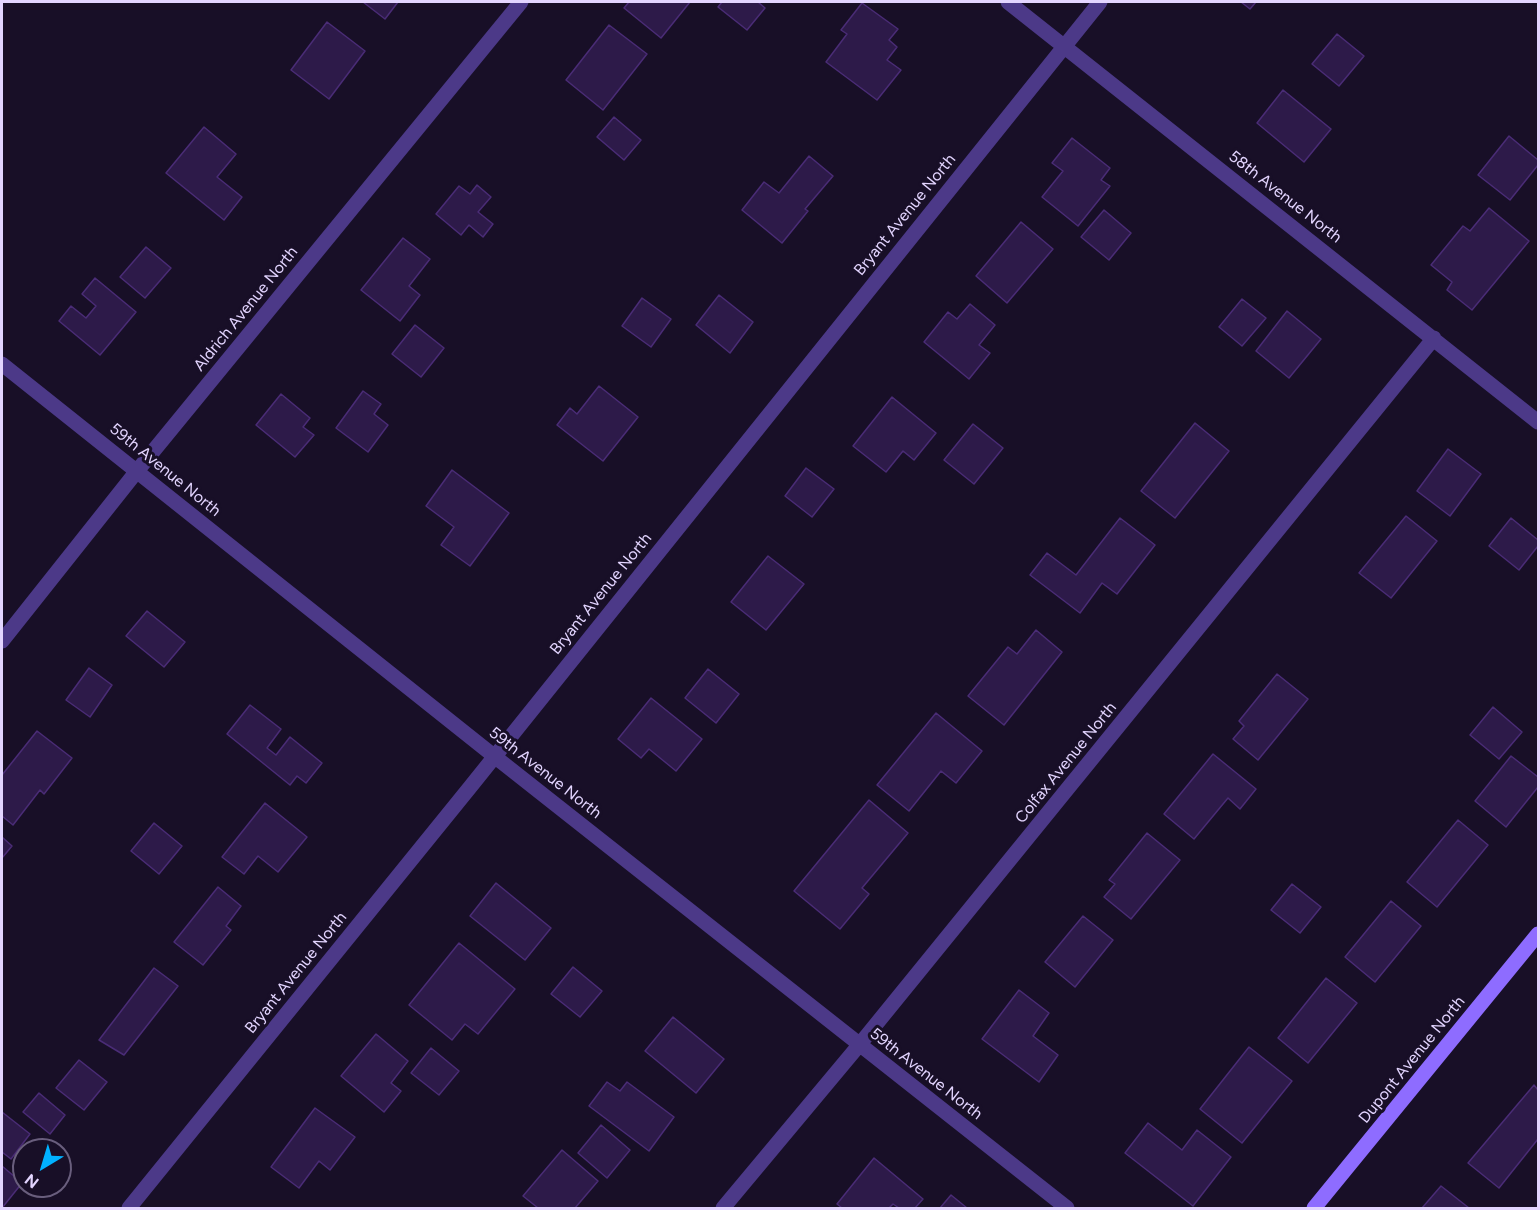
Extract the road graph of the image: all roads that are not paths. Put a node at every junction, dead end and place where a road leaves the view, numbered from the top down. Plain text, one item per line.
1 (521, 2) edge
2 (1008, 2) edge
3 (1100, 2) edge
4 (1064, 45) junction
5 (1434, 338) junction
6 (2, 363) edge
7 (1539, 422) edge
8 (137, 471) junction
9 (2, 640) edge
10 (494, 756) junction
11 (1539, 934) edge
12 (860, 1044) junction
13 (129, 1209) edge
14 (723, 1209) edge
15 (1067, 1209) edge
16 (1314, 1209) edge

1 - 8 street, Aldrich Avenue North
2 - 4 street, 58th Avenue North
3 - 4 street, Bryant Avenue North
4 - 5 street, 58th Avenue North
4 - 10 street, Bryant Avenue North
5 - 7 street, 58th Avenue North
5 - 12 street, Colfax Avenue North
6 - 8 street, 59th Avenue North
8 - 9 street, Aldrich Avenue North
8 - 10 street, 59th Avenue North
10 - 12 street, 59th Avenue North
10 - 13 street, Bryant Avenue North
11 - 16 street, Dupont Avenue North
12 - 14 street, Colfax Avenue North
12 - 15 street, 59th Avenue North

